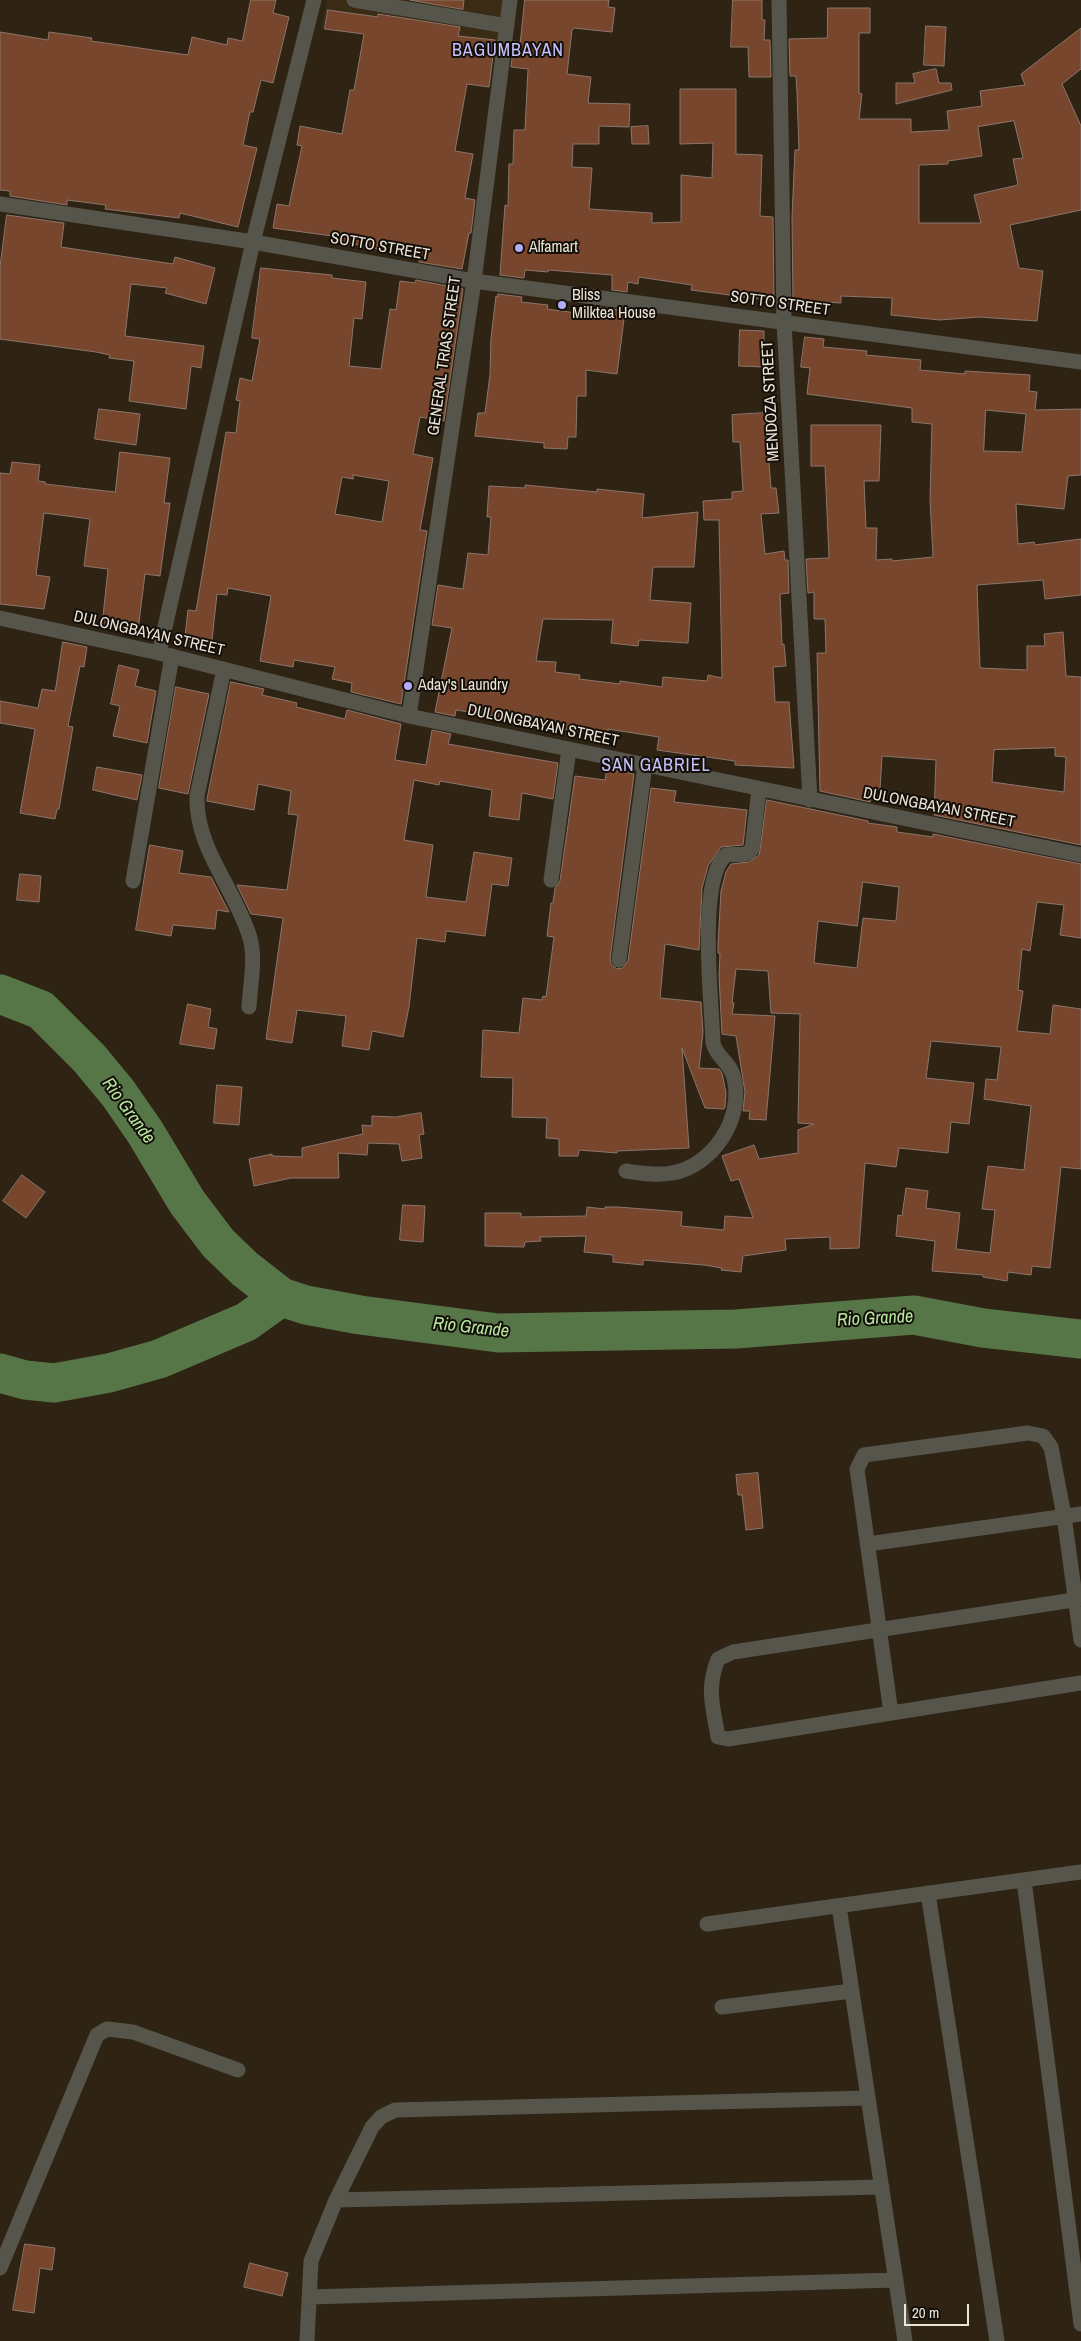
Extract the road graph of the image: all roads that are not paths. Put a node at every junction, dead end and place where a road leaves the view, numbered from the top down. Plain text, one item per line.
1 (314, 0) edge
2 (354, 0) edge
3 (510, 0) edge
4 (779, 0) edge
5 (507, 26) junction
6 (0, 204) edge
7 (253, 242) junction
8 (474, 281) junction
9 (784, 322) junction
10 (1081, 362) edge
11 (0, 618) edge
12 (166, 654) junction
13 (224, 669) junction
14 (410, 716) junction
15 (569, 749) junction
16 (645, 765) junction
17 (759, 789) junction
18 (810, 800) junction
19 (1081, 854) edge
20 (551, 880) dead end
21 (133, 881) dead end
22 (619, 960) dead end
23 (249, 1007) dead end
24 (626, 1171) dead end
25 (1081, 1514) edge
26 (1064, 1516) junction
27 (868, 1544) junction
28 (1078, 1600) edge
29 (879, 1630) junction
30 (1081, 1640) edge
31 (1081, 1683) edge
32 (891, 1713) junction
33 (1081, 1872) edge
34 (1024, 1880) junction
35 (928, 1893) junction
36 (839, 1906) junction
37 (707, 1924) dead end
38 (852, 1991) junction
39 (722, 2007) dead end
40 (238, 2070) dead end
41 (868, 2098) junction
42 (882, 2187) junction
43 (336, 2200) junction
44 (0, 2268) edge
45 (896, 2280) junction
46 (310, 2297) junction
47 (1081, 2324) edge
48 (307, 2341) edge
49 (905, 2341) edge
50 (997, 2341) edge

1 - 7 street
2 - 5 street
3 - 5 street, GENERAL TRIAS STREET
4 - 9 street, MENDOZA STREET
5 - 8 street, GENERAL TRIAS STREET
6 - 7 street, SOTTO STREET
7 - 8 street, SOTTO STREET
7 - 12 street
8 - 9 street, SOTTO STREET
8 - 14 street, GENERAL TRIAS STREET
9 - 10 street, SOTTO STREET
9 - 18 street, MENDOZA STREET
11 - 12 street, DULONGBAYAN STREET
12 - 13 street, DULONGBAYAN STREET
12 - 21 street
13 - 14 street, DULONGBAYAN STREET
13 - 23 street
14 - 15 street, DULONGBAYAN STREET
15 - 16 street, DULONGBAYAN STREET
15 - 20 street
16 - 17 street, DULONGBAYAN STREET
16 - 22 street
17 - 18 street, DULONGBAYAN STREET
17 - 24 street
18 - 19 street, DULONGBAYAN STREET
25 - 26 street
26 - 27 street
26 - 27 street
26 - 28 street
27 - 29 street
28 - 29 street
28 - 30 street
29 - 32 street
29 - 32 street
31 - 32 street
33 - 34 street
34 - 35 street
34 - 47 street
35 - 36 street
35 - 50 street
36 - 37 street
36 - 38 street
38 - 39 street
38 - 41 street
40 - 44 street
41 - 42 street
41 - 43 street
42 - 43 street
42 - 45 street
43 - 46 street
45 - 46 street
45 - 49 street
46 - 48 street

